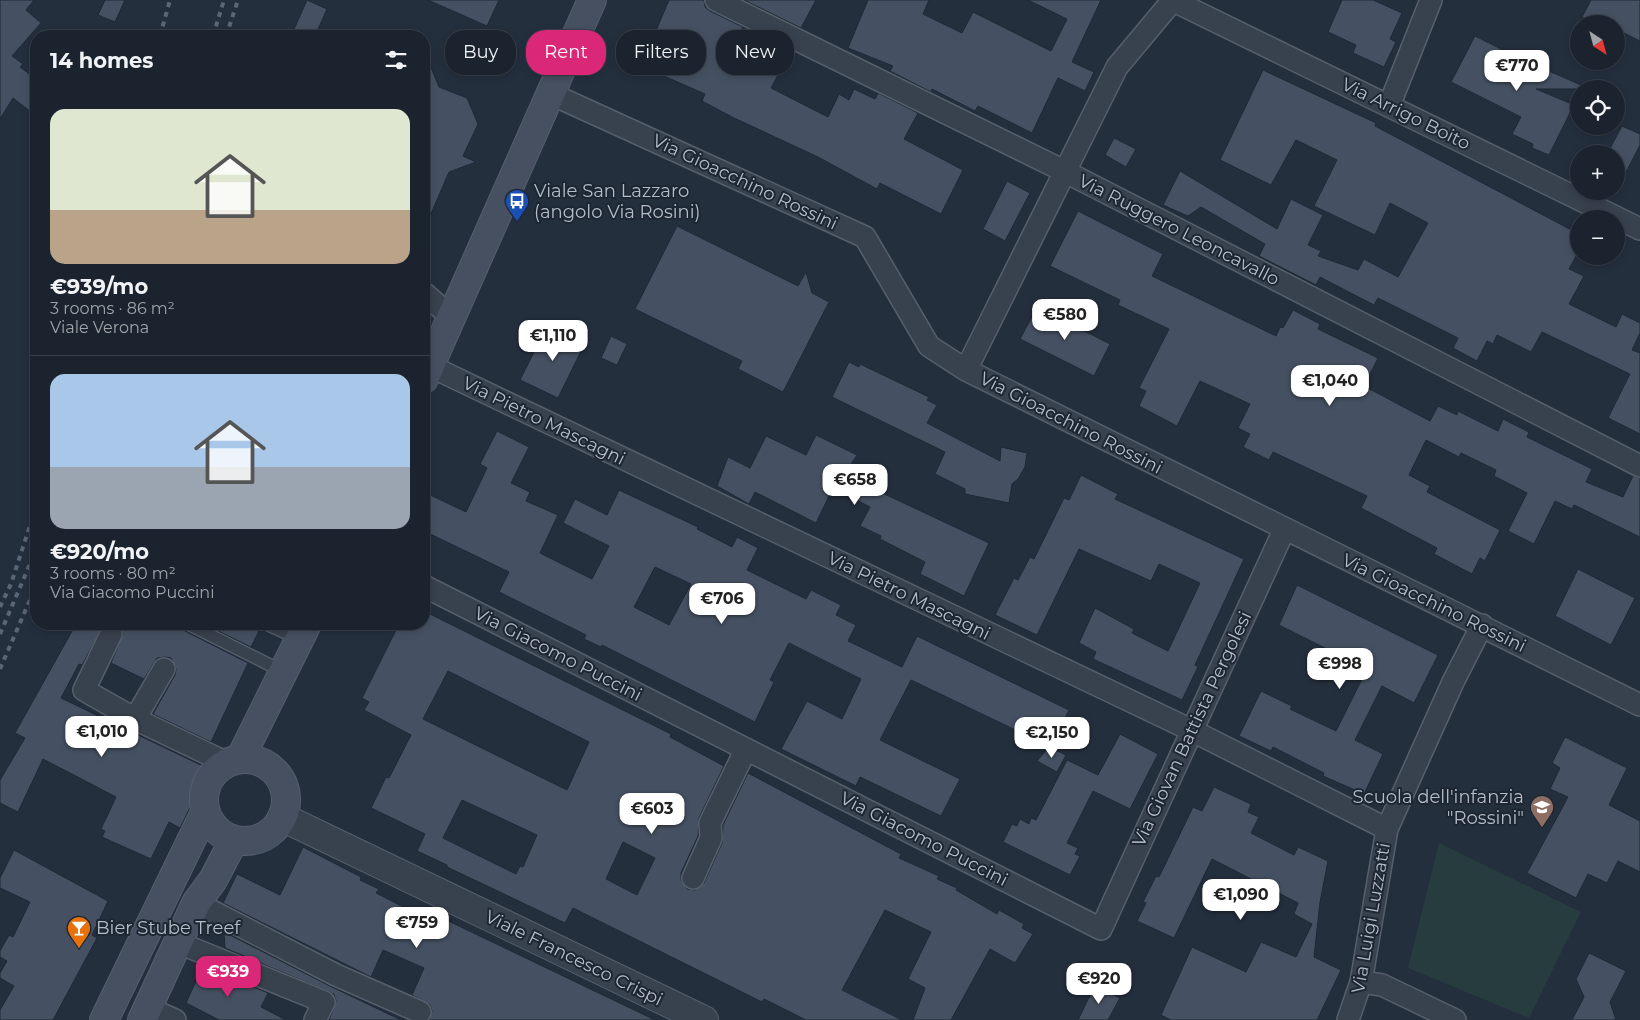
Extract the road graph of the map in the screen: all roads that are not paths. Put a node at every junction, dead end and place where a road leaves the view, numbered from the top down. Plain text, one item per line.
1 (592, 0) edge
2 (716, 0) edge
3 (1173, 0) edge
4 (1431, 0) edge
5 (549, 93) junction
6 (1389, 106) junction
7 (1064, 171) junction
8 (1640, 229) edge
9 (430, 298) edge
10 (450, 316) junction
11 (430, 365) edge
12 (966, 370) junction
13 (430, 373) edge
14 (1640, 466) edge
15 (1284, 530) junction
16 (430, 589) edge
17 (1482, 625) junction
18 (213, 630) edge
19 (273, 630) edge
20 (111, 634) dead end
21 (294, 649) edge
22 (164, 669) dead end
23 (1640, 705) edge
24 (135, 719) junction
25 (1191, 730) junction
26 (746, 749) junction
27 (243, 762) junction
28 (205, 812) junction
29 (282, 817) junction
30 (1387, 829) junction
31 (234, 840) junction
32 (693, 878) dead end
33 (196, 904) junction
34 (1101, 929) joint
35 (179, 943) junction
36 (1361, 982) junction
37 (420, 1012) dead end
38 (145, 1014) edge
39 (104, 1020) edge
40 (175, 1020) edge
41 (315, 1020) edge
42 (704, 1020) edge
43 (1348, 1020) edge
44 (1455, 1020) edge

1 - 5 main road
2 - 7 street, Via Ruggero Leoncavallo
3 - 6 street, Via Arrigo Boito
3 - 7 street
4 - 6 street
5 - 10 main road
5 - 12 street, Via Gioacchino Rossini
6 - 8 street, Via Arrigo Boito
7 - 12 street
7 - 14 street, Via Ruggero Leoncavallo
9 - 10 street
10 - 11 main road
12 - 15 street, Via Gioacchino Rossini
13 - 25 street, Via Pietro Mascagni
15 - 17 street, Via Gioacchino Rossini
15 - 25 street, Via Giovan Battista Pergolesi
16 - 26 street, Via Giacomo Puccini
17 - 23 street, Via Gioacchino Rossini
17 - 30 street, Via Luigi Luzzatti
18 - 21 lane
19 - 21 lane
20 - 24 street
21 - 27 main road
22 - 24 street
24 - 27 street
25 - 30 street, Via Pietro Mascagni
25 - 34 street, Via Giovan Battista Pergolesi
26 - 32 street
26 - 34 street, Via Giacomo Puccini
27 - 28 main road
27 - 29 main road
28 - 31 main road
28 - 39 main road
29 - 31 main road
29 - 42 street, Viale Francesco Crispi
30 - 36 street, Via Luigi Luzzatti
31 - 33 main road
33 - 35 main road
33 - 37 street
35 - 38 main road
35 - 41 street
36 - 43 street, Via Luigi Luzzatti
36 - 44 street
38 - 40 street

